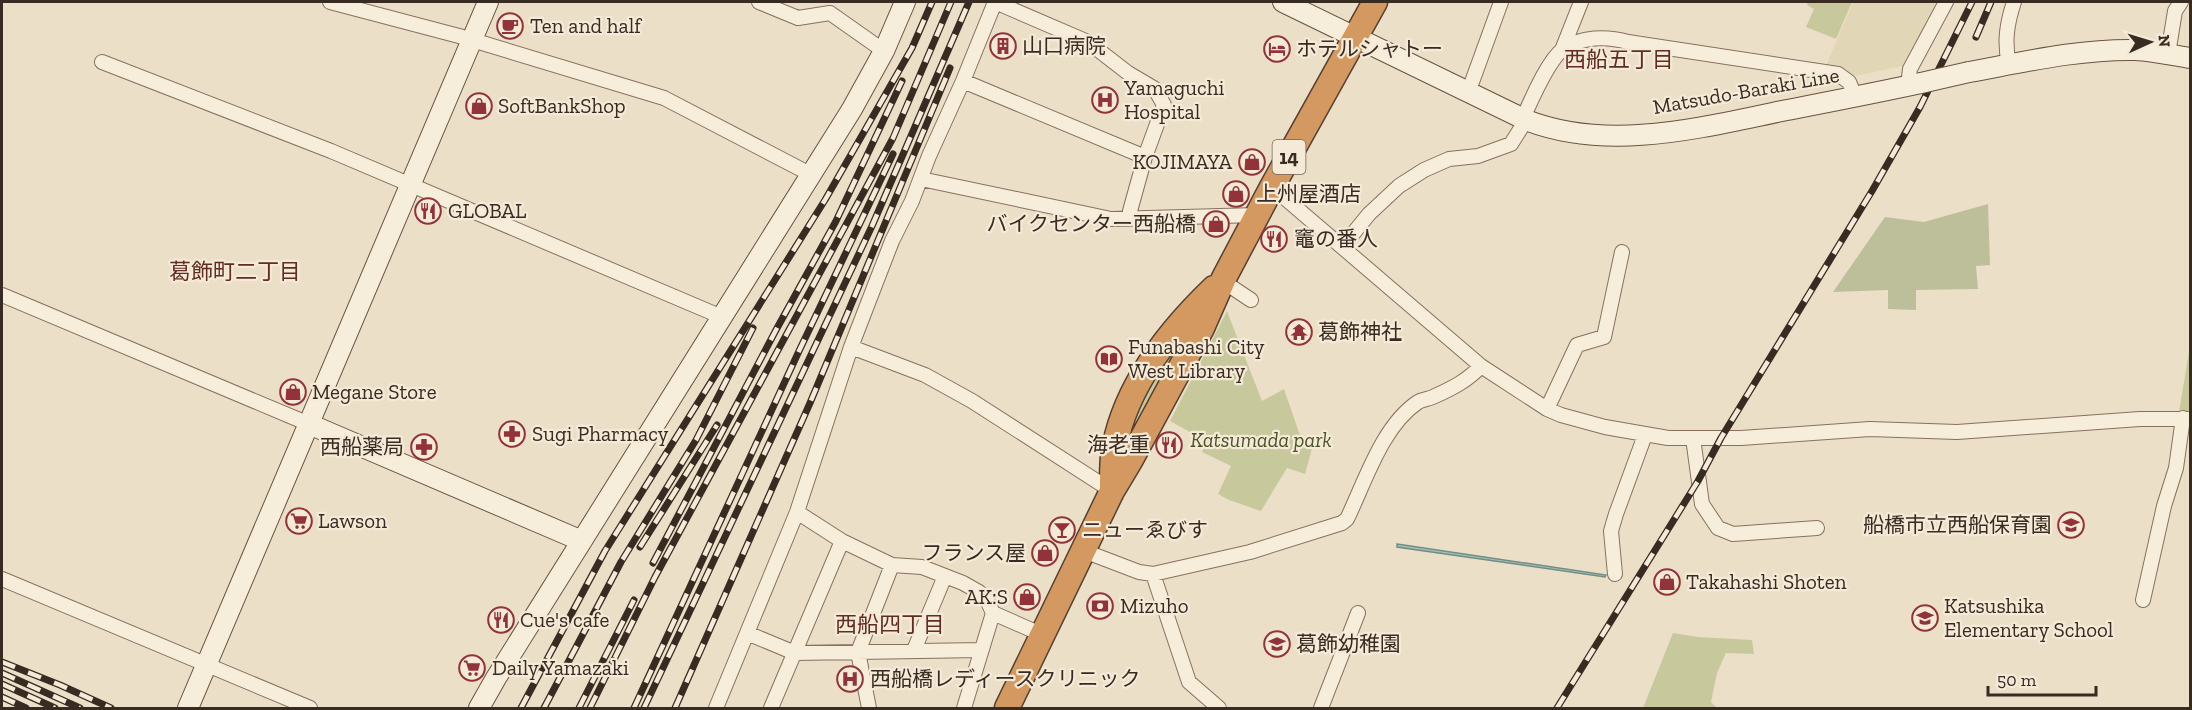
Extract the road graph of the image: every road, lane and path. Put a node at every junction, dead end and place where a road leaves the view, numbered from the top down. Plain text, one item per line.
1 (330, 2) edge
2 (488, 2) edge
3 (759, 2) edge
4 (905, 2) edge
5 (995, 2) edge
6 (1283, 2) edge
7 (1375, 2) edge
8 (1501, 2) edge
9 (1581, 2) edge
10 (1946, 2) edge
11 (2014, 2) edge
12 (2181, 2) edge
13 (1357, 37) junction
14 (471, 40) junction
15 (1562, 50) junction
16 (884, 51) junction
17 (2168, 54) junction
18 (2190, 58) edge
19 (102, 62) dead end
20 (2009, 64) junction
21 (963, 81) junction
22 (1472, 82) dead end
23 (1914, 84) junction
24 (1855, 96) junction
25 (1524, 119) junction
26 (1145, 157) junction
27 (812, 175) junction
28 (921, 178) junction
29 (411, 185) junction
30 (1272, 187) junction
31 (1257, 215) junction
32 (1130, 219) junction
33 (1343, 246) junction
34 (1622, 252) dead end
35 (1228, 283) junction
36 (2, 295) edge
37 (1251, 300) dead end
38 (722, 317) junction
39 (851, 347) junction
40 (1481, 366) junction
41 (1547, 408) junction
42 (2187, 418) edge
43 (309, 424) junction
44 (1645, 435) junction
45 (1693, 438) junction
46 (1112, 491) junction
47 (797, 512) junction
48 (1817, 528) dead end
49 (582, 541) junction
50 (842, 541) junction
51 (1084, 551) junction
52 (892, 565) junction
53 (1153, 574) junction
54 (1614, 574) dead end
55 (945, 576) junction
56 (2, 579) edge
57 (2143, 600) dead end
58 (993, 613) junction
59 (1358, 614) dead end
60 (747, 633) junction
61 (1043, 635) junction
62 (914, 650) junction
63 (981, 650) junction
64 (858, 652) junction
65 (795, 653) junction
66 (206, 665) junction
67 (188, 708) edge
68 (310, 708) edge
69 (479, 708) edge
70 (716, 708) edge
71 (771, 708) edge
72 (869, 708) edge
73 (964, 708) edge
74 (1007, 708) edge
75 (1219, 708) edge
76 (1321, 708) edge

1 - 14 street
2 - 14 street
3 - 16 street
4 - 16 street
5 - 21 street
5 - 26 street
6 - 13 street, Matsudo-Baraki Line
7 - 13 highway, 14
8 - 22 street
9 - 15 street
10 - 23 street
11 - 20 street
12 - 17 street
13 - 25 street, Matsudo-Baraki Line
13 - 30 highway, 14
14 - 27 street
14 - 29 street
15 - 24 street
15 - 25 street
16 - 27 street
17 - 18 street
17 - 20 street
19 - 29 street
20 - 23 street, bridge
21 - 26 street
21 - 28 street
23 - 24 street, Matsudo-Baraki Line
24 - 25 street, Matsudo-Baraki Line
25 - 33 street
26 - 32 street
27 - 38 street
28 - 32 street
28 - 39 street
29 - 38 street
29 - 43 street
30 - 31 highway, 14
30 - 33 street
31 - 32 street
31 - 35 highway, 14
33 - 40 street
34 - 41 street
35 - 37 street
35 - 46 highway, 14
36 - 43 street
38 - 49 street
39 - 46 street
39 - 47 street
40 - 41 street
40 - 53 street
41 - 44 street
42 - 45 street
42 - 57 street
43 - 49 street
43 - 66 street
44 - 45 street
44 - 54 street
45 - 48 street
46 - 51 highway, 14
47 - 50 street
47 - 60 street
49 - 69 street
50 - 52 street
50 - 65 street
51 - 53 street
51 - 61 highway, 14
52 - 55 street
52 - 64 street
53 - 75 street
55 - 58 street
55 - 62 street
56 - 66 street
58 - 61 street
58 - 63 street
59 - 76 street
60 - 65 street
60 - 70 street
61 - 74 highway, 14
62 - 63 street
62 - 64 street
63 - 73 street
64 - 65 street
64 - 72 street
65 - 71 street
66 - 67 street
66 - 68 street

